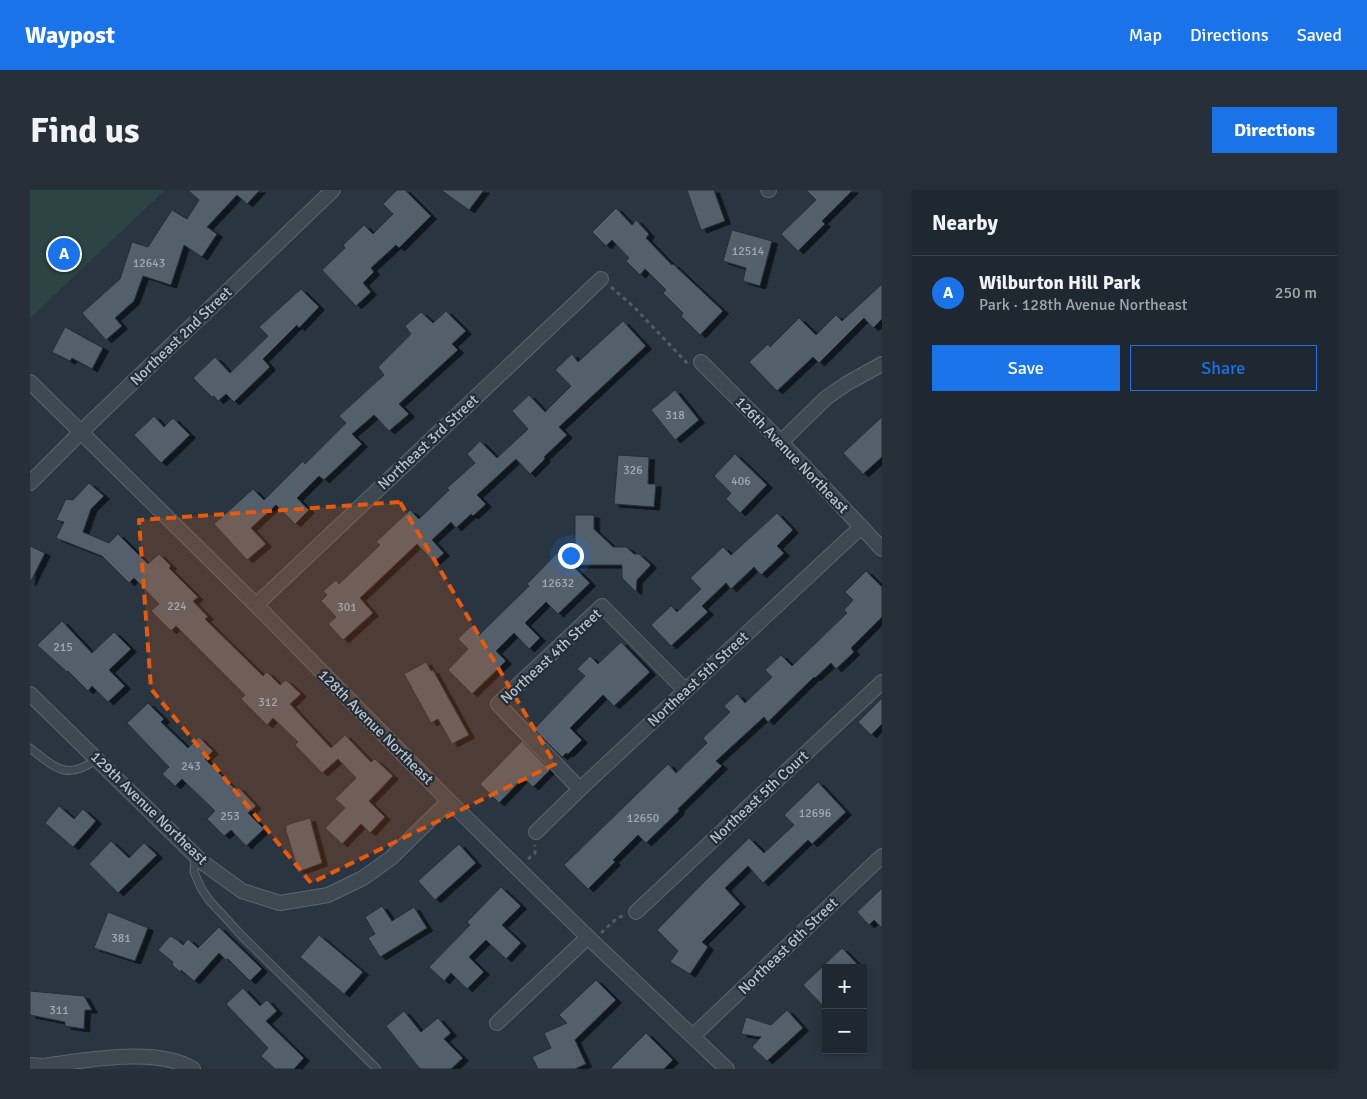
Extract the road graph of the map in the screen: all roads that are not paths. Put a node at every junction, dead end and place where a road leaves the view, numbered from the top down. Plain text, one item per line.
1 (333, 190) edge
2 (601, 279) road end
3 (701, 362) road end
4 (882, 364) edge
5 (30, 382) edge
6 (81, 432) junction
7 (781, 442) junction
8 (30, 483) edge
9 (861, 527) junction
10 (882, 549) edge
11 (256, 606) junction
12 (882, 682) edge
13 (686, 690) junction
14 (30, 694) edge
15 (30, 748) edge
16 (97, 759) junction
17 (580, 789) junction
18 (449, 801) junction
19 (536, 832) road end
20 (195, 855) junction
21 (882, 856) edge
22 (636, 912) road end
23 (594, 935) junction
24 (497, 1023) dead end
25 (694, 1036) junction
26 (38, 1066) edge
27 (192, 1069) edge
28 (377, 1069) edge
29 (726, 1069) edge

1 - 6 street, Northeast 2nd Street
2 - 11 street, Northeast 3rd Street
3 - 7 street, 126th Avenue Northeast
4 - 7 street
5 - 6 street, 128th Avenue Northeast
6 - 8 street, Northeast 2nd Street
6 - 11 street, 128th Avenue Northeast
7 - 9 street, 126th Avenue Northeast
9 - 10 street, 126th Avenue Northeast
9 - 13 street, Northeast 5th Street
11 - 18 street, 128th Avenue Northeast
12 - 22 street, Northeast 5th Court
13 - 17 street, Northeast 5th Street
13 - 17 street, Northeast 4th Street
14 - 16 street, 129th Avenue Northeast
15 - 16 lane
16 - 20 street, 129th Avenue Northeast
17 - 19 street, Northeast 5th Street
18 - 20 street, 129th Avenue Northeast
18 - 23 street, 128th Avenue Northeast
20 - 28 lane
21 - 25 street, Northeast 6th Street
23 - 24 street
23 - 25 street, 128th Avenue Northeast
25 - 29 street, 128th Avenue Northeast
26 - 27 street

